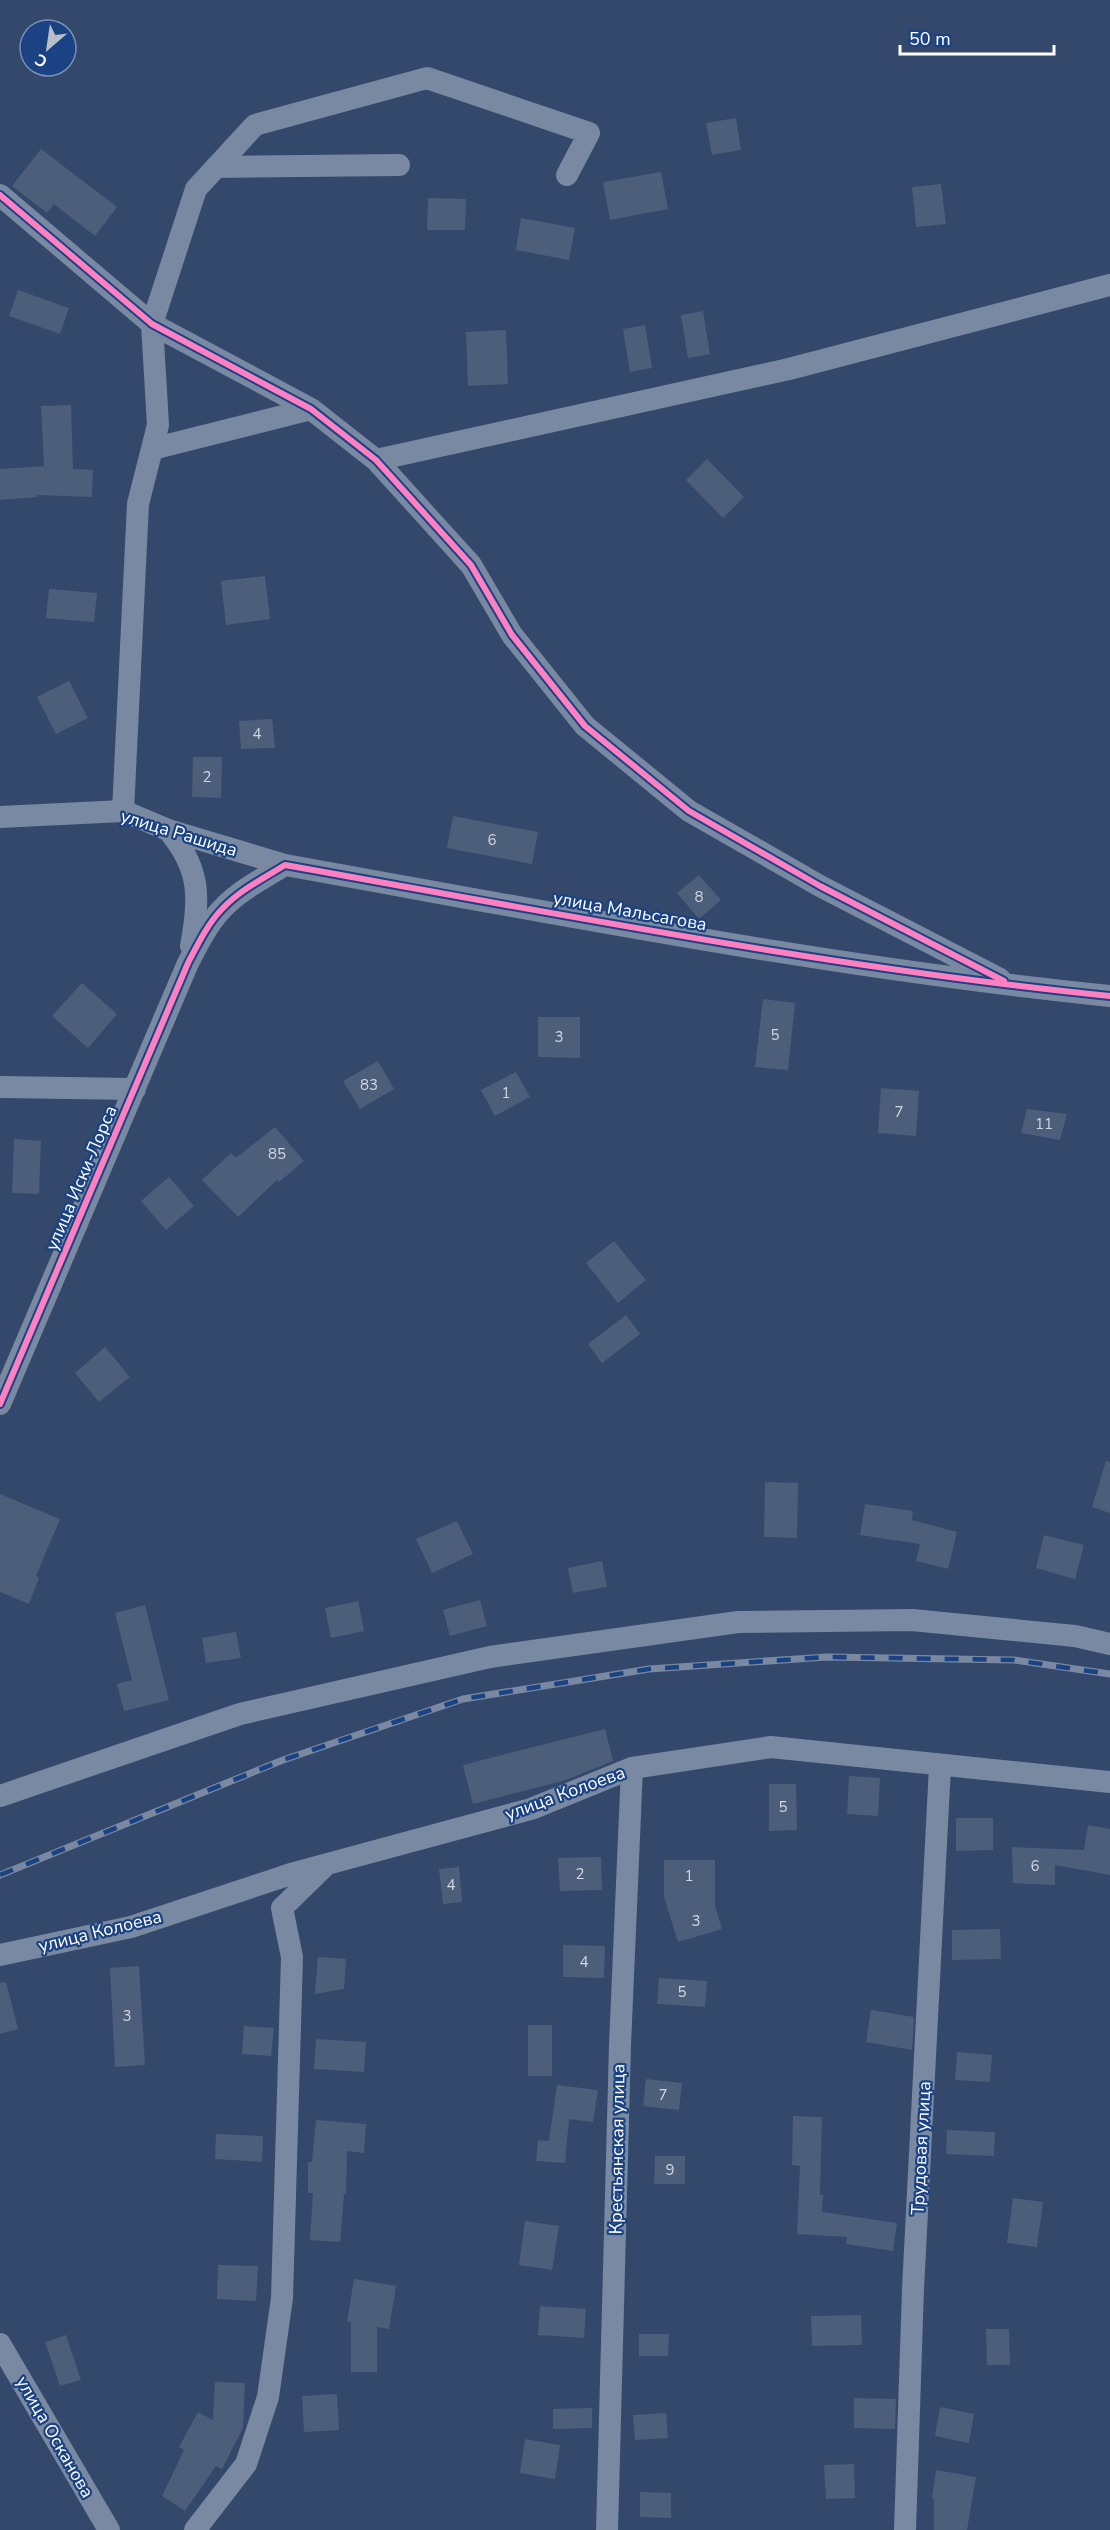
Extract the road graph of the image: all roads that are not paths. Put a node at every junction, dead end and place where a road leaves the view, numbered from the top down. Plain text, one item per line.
1 (399, 165) dead end
2 (216, 167) junction
3 (567, 175) dead end
4 (0, 195) edge
5 (1110, 285) edge
6 (152, 324) junction
7 (311, 409) junction
8 (152, 449) junction
9 (376, 460) junction
10 (123, 812) junction
11 (0, 817) edge
12 (168, 830) junction
13 (285, 865) junction
14 (188, 963) junction
15 (1015, 987) junction
16 (1110, 996) edge
17 (0, 1087) edge
18 (135, 1089) junction
19 (0, 1404) edge
20 (1110, 1644) edge
21 (940, 1766) junction
22 (632, 1768) junction
23 (1110, 1782) edge
24 (0, 1796) edge
25 (327, 1864) junction
26 (0, 1955) edge
27 (0, 2344) edge
28 (109, 2530) edge
29 (195, 2530) edge
30 (607, 2530) edge
31 (905, 2530) edge

1 - 2 street
2 - 3 street
2 - 6 street
4 - 6 street
5 - 9 street
6 - 7 street
6 - 8 street
7 - 8 street
7 - 9 street
8 - 10 street
9 - 15 street
10 - 11 street, улица Рашида
10 - 12 street, улица Рашида
12 - 13 street, улица Рашида
12 - 14 street
13 - 14 street
13 - 15 street, улица Мальсагова
14 - 18 street, улица Иски-Лорса
15 - 16 street, улица Мальсагова
17 - 18 street
18 - 19 street, улица Иски-Лорса
20 - 24 street
21 - 22 street, улица Колоева
21 - 23 street, улица Колоева
21 - 31 street, Трудовая улица
22 - 25 street, улица Колоева
22 - 30 street, Крестьянская улица
25 - 26 street, улица Колоева
25 - 29 street
27 - 28 street, улица Осканова

